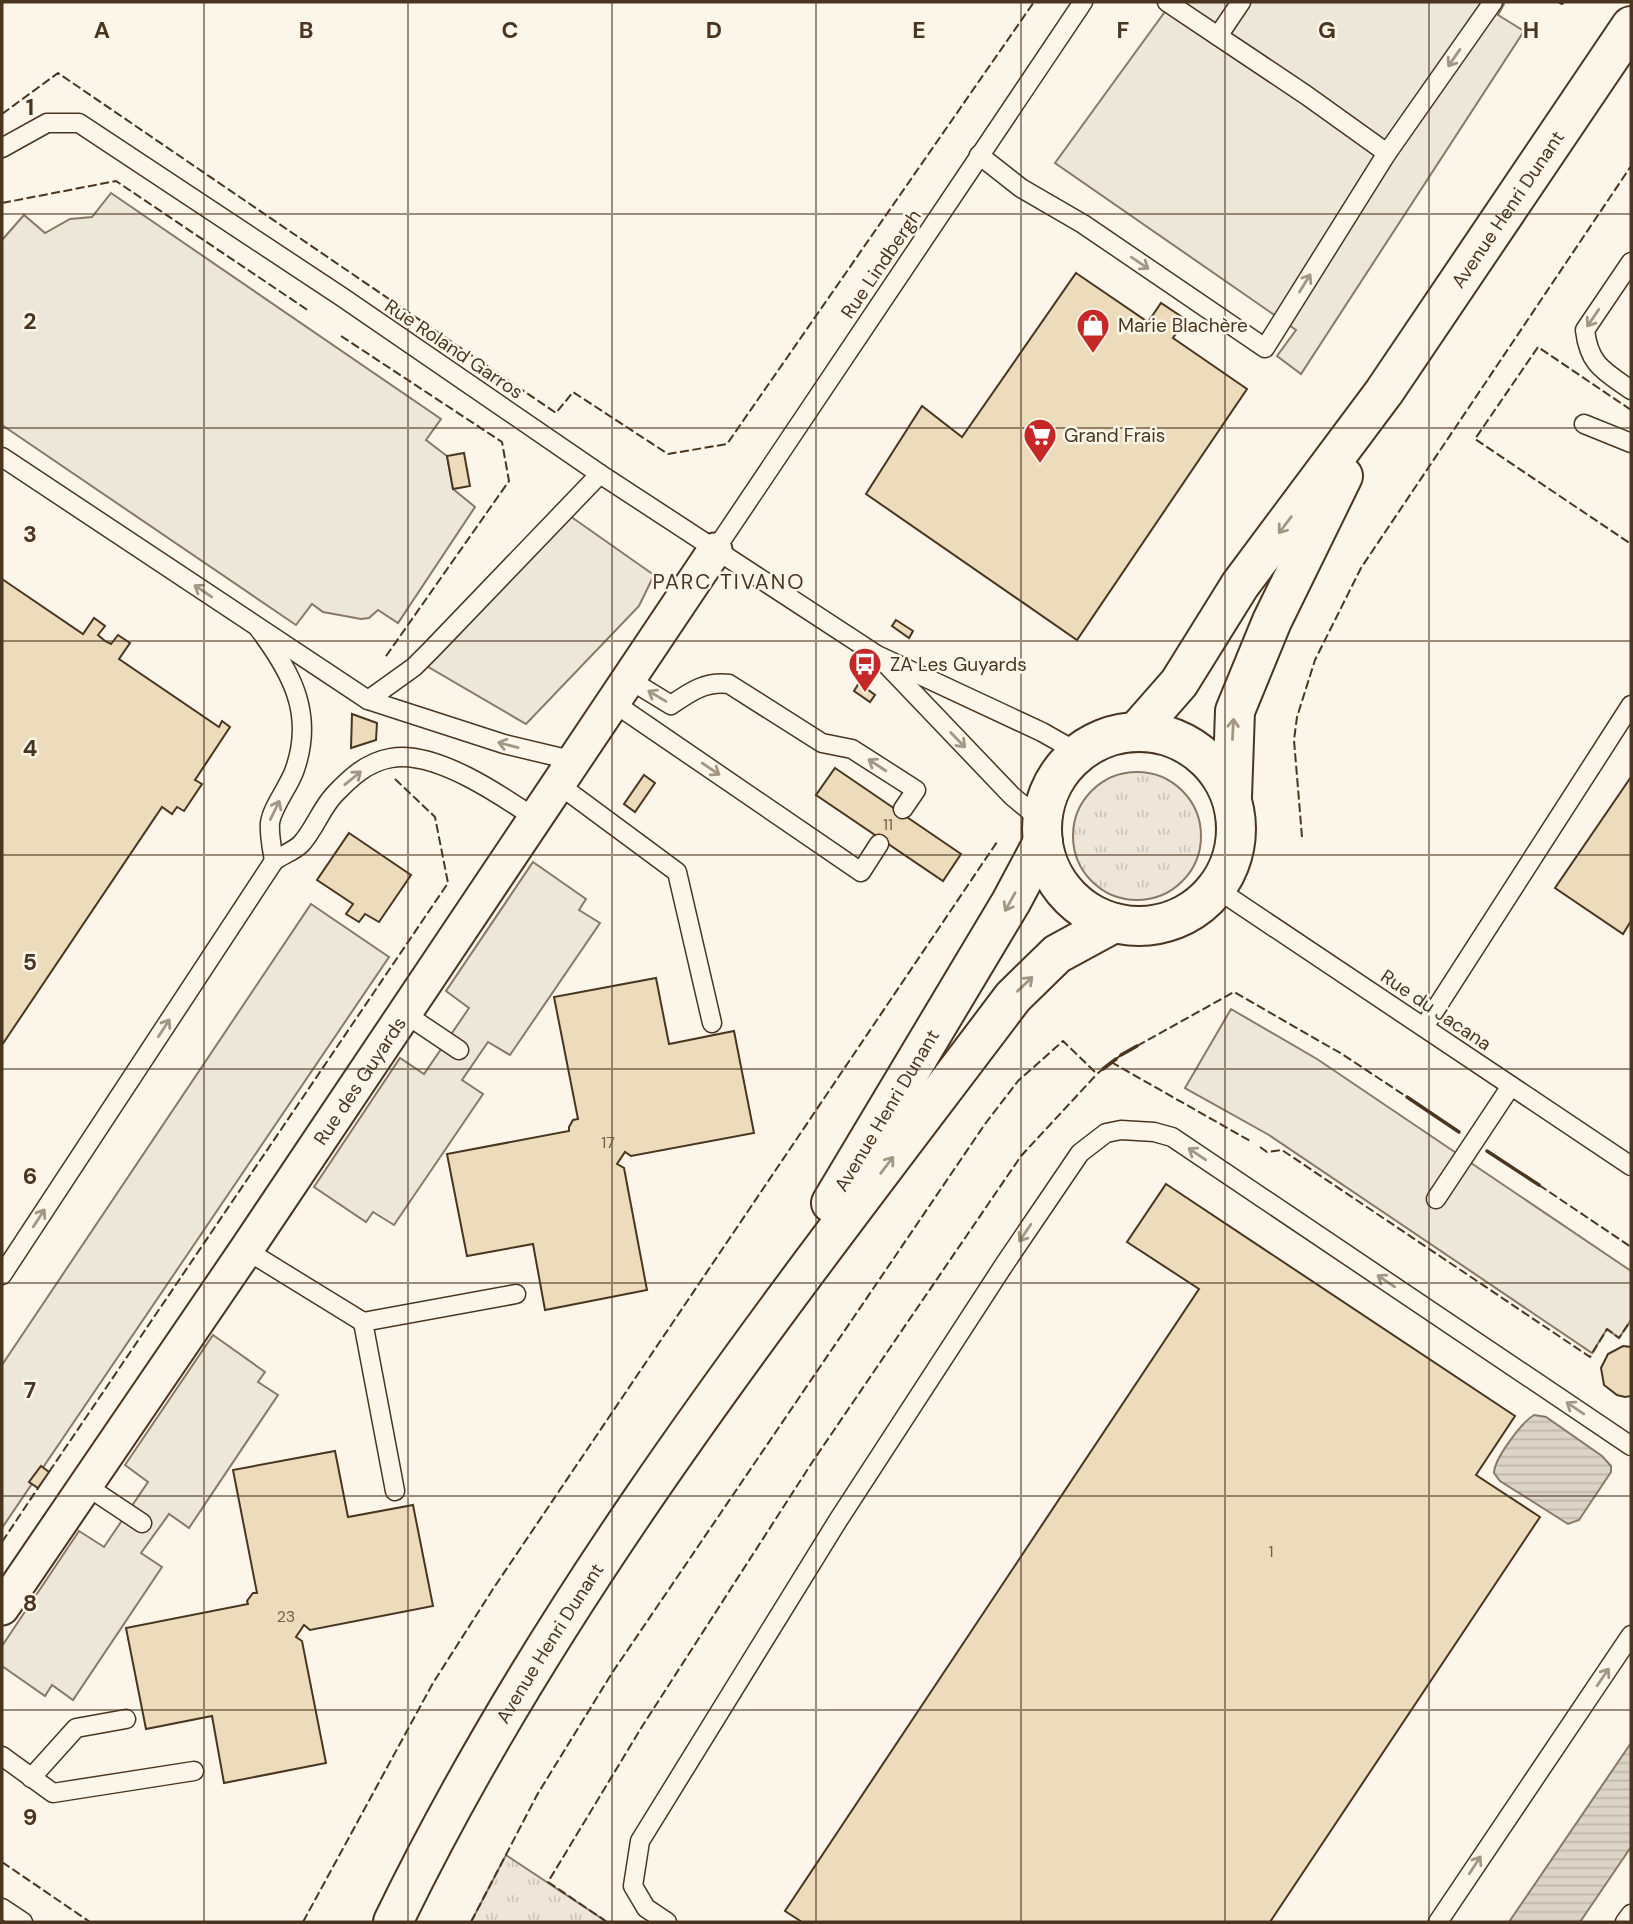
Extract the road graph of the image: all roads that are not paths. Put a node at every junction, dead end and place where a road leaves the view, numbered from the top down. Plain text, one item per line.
1 (1083, 2) edge
2 (1167, 2) edge
3 (1241, 2) edge
4 (1493, 2) edge
5 (1631, 26) edge
6 (1218, 36) junction
7 (2, 148) edge
8 (1387, 153) junction
9 (979, 155) junction
10 (1631, 262) edge
11 (1631, 390) edge
12 (1384, 392) junction
13 (1584, 425) dead end
14 (1631, 443) edge
15 (2, 457) edge
16 (600, 474) junction
17 (715, 550) junction
18 (259, 629) junction
19 (877, 655) junction
20 (622, 691) junction
21 (368, 700) junction
22 (1631, 705) edge
23 (1136, 732) junction
24 (1079, 753) junction
25 (566, 773) junction
26 (1232, 797) junction
27 (903, 809) dead end
28 (536, 819) junction
29 (1043, 831) junction
30 (879, 844) dead end
31 (274, 861) junction
32 (1217, 889) junction
33 (1114, 923) junction
34 (404, 1013) junction
35 (712, 1023) dead end
36 (1424, 1027) junction
37 (459, 1050) dead end
38 (1511, 1086) junction
39 (1631, 1167) edge
40 (1436, 1199) dead end
41 (246, 1250) junction
42 (2, 1275) edge
43 (516, 1294) dead end
44 (363, 1322) junction
45 (728, 1376) junction
46 (1631, 1446) edge
47 (85, 1485) junction
48 (394, 1491) dead end
49 (142, 1523) dead end
50 (2, 1608) edge
51 (1631, 1635) edge
52 (126, 1718) dead end
53 (2, 1756) edge
54 (194, 1771) dead end
55 (32, 1778) junction
56 (2, 1908) edge
57 (1631, 1914) edge
58 (23, 1922) edge
59 (393, 1922) edge
60 (667, 1922) edge
61 (1438, 1922) edge
62 (1625, 1922) edge

1 - 9 lane, Rue Lindbergh
2 - 6 lane
3 - 6 lane
4 -> 8 lane
5 - 12 main road, Avenue Henri Dunant
6 - 8 lane
7 - 16 lane, Rue Roland Garros
9 -> 8 lane
9 - 17 lane, Rue Lindbergh
10 -> 11 lane
12 -> 23 main road, Avenue Henri Dunant
26 -> 12 main road, Avenue Henri Dunant
13 - 14 lane
18 -> 15 lane
16 - 17 lane, Rue Roland Garros
16 - 21 lane
17 - 19 lane, Rue Roland Garros
17 - 20 street, Rue des Guyards
18 - 21 lane
31 -> 18 lane
19 - 24 lane, Rue Roland Garros
19 -> 29 lane, Rue Roland Garros
20 - 25 street, Rue des Guyards
27 -> 20 lane
20 -> 30 lane
25 -> 21 lane
22 - 36 lane
23 - 24 main road
23 - 26 main road
24 - 29 main road
25 - 28 street, Rue des Guyards
25 - 35 lane
26 - 32 main road
31 -> 28 lane
28 - 34 street, Rue des Guyards
29 - 33 main road
29 -> 45 main road, Avenue Henri Dunant
42 -> 31 lane
32 - 33 main road
32 - 36 lane, Rue du Jacana
45 -> 33 main road, Avenue Henri Dunant
34 - 37 lane
34 - 41 street, Rue des Guyards
36 - 38 lane, Rue du Jacana
38 - 39 lane, Rue du Jacana
38 - 40 lane
41 - 44 lane
41 - 47 street, Rue des Guyards
43 - 44 lane
44 - 48 lane
45 - 59 main road, Avenue Henri Dunant
46 -> 60 lane
47 - 49 lane
47 - 50 street, Rue des Guyards
61 -> 51 lane
52 - 55 lane
53 - 55 lane
54 - 55 lane
56 - 58 lane
57 - 62 lane

